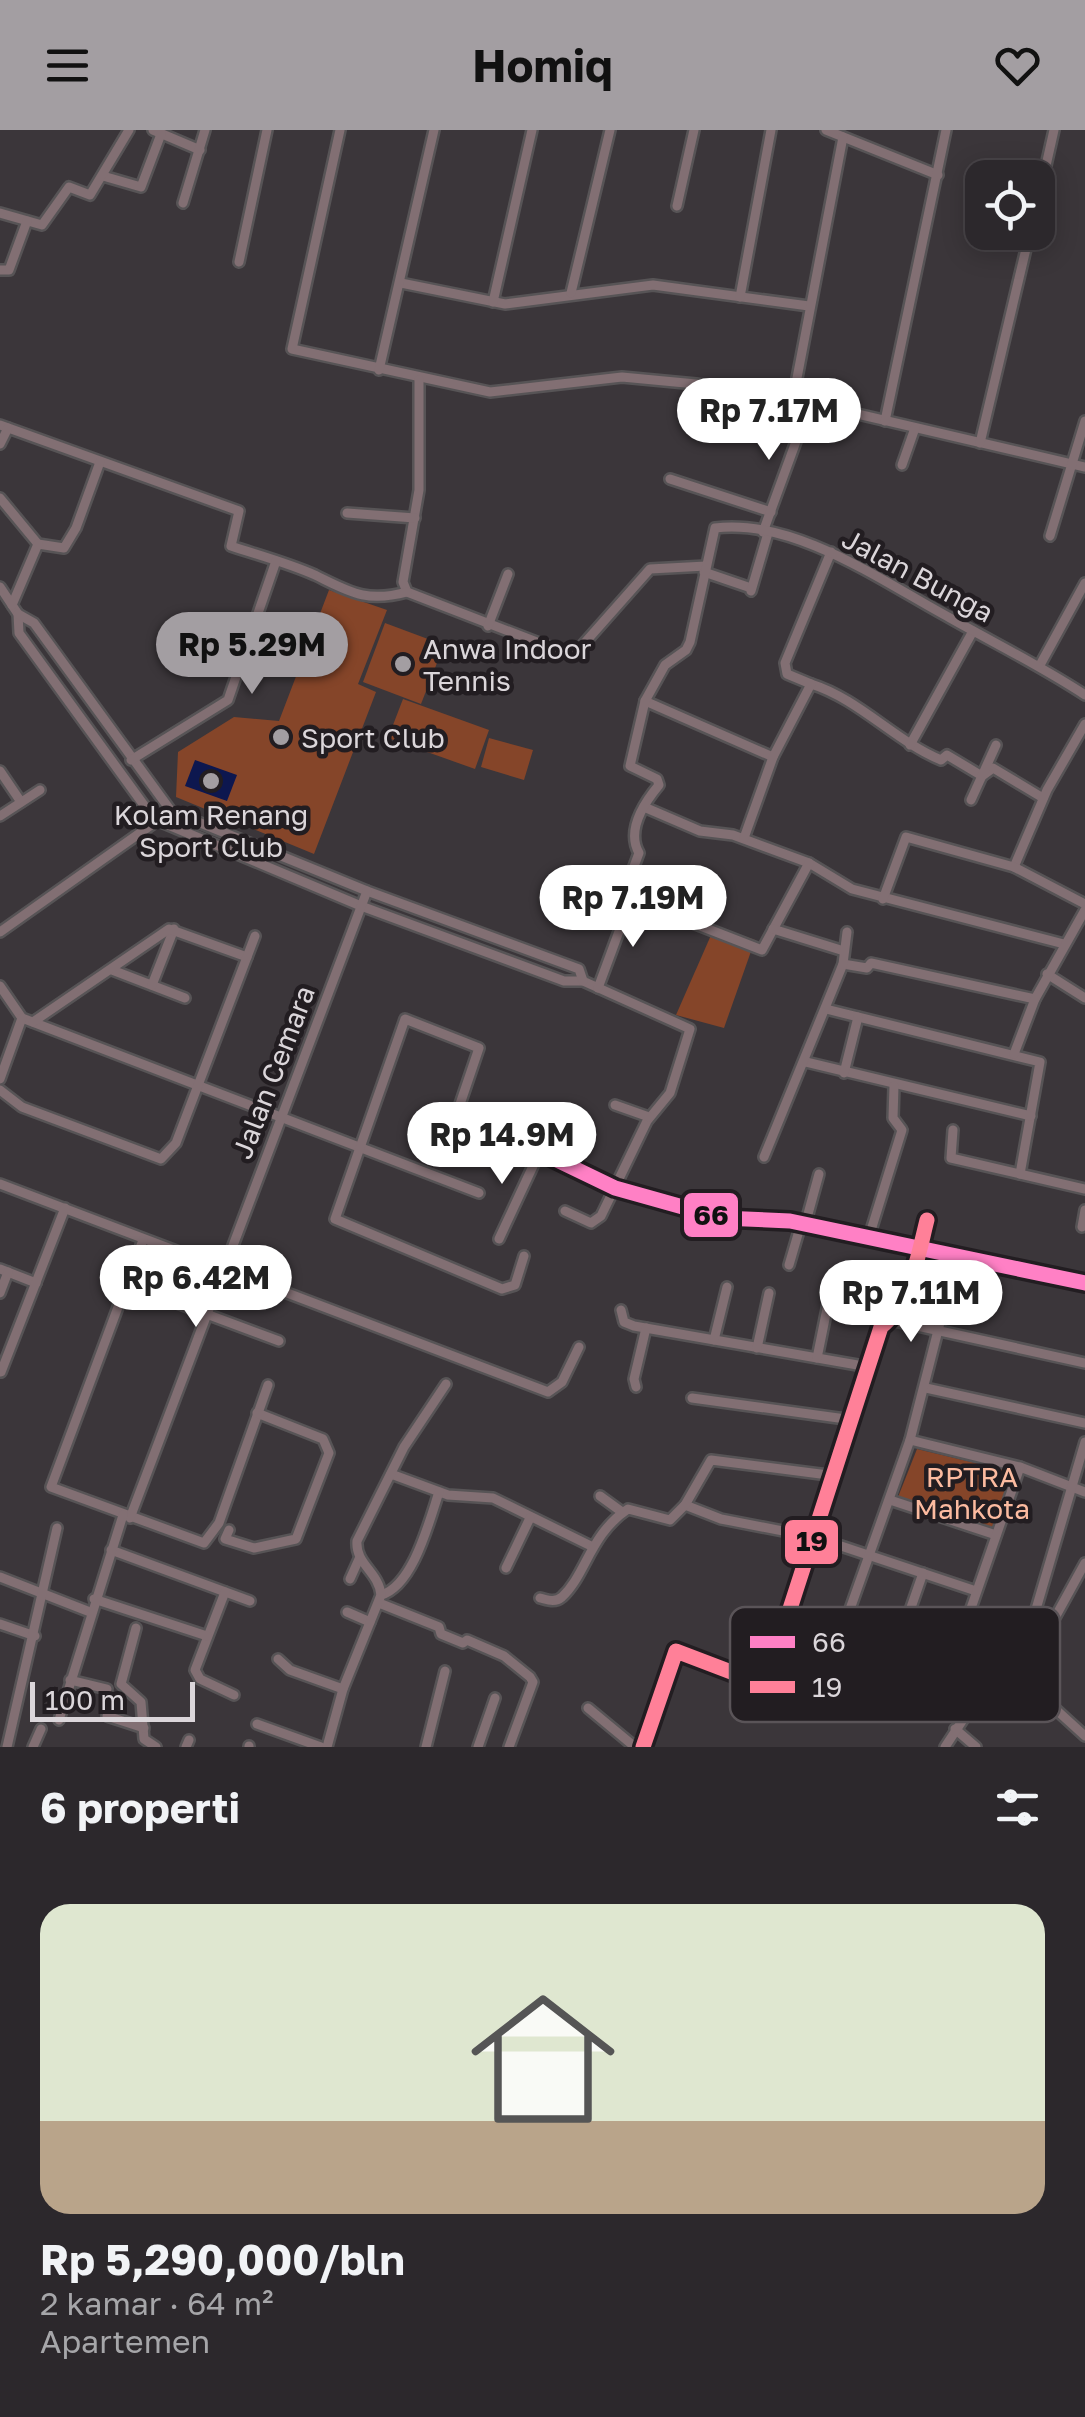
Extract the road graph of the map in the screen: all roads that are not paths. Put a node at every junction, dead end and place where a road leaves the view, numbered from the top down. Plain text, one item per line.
1 (129, 130) edge
2 (206, 130) edge
3 (268, 130) edge
4 (340, 130) edge
5 (434, 130) edge
6 (532, 130) edge
7 (610, 130) edge
8 (694, 130) edge
9 (771, 130) edge
10 (826, 130) edge
11 (946, 130) edge
12 (1054, 130) edge
13 (157, 132) edge
14 (843, 136) junction
15 (200, 150) junction
16 (1047, 160) edge
17 (938, 174) junction
18 (103, 176) junction
19 (182, 203) dead end
20 (677, 206) dead end
21 (0, 213) edge
22 (28, 222) junction
23 (1026, 250) edge
24 (239, 262) dead end
25 (0, 270) edge
26 (401, 283) junction
27 (571, 292) junction
28 (740, 297) junction
29 (493, 302) junction
30 (810, 306) junction
31 (379, 370) junction
32 (419, 380) junction
33 (798, 401) junction
34 (886, 421) junction
35 (1085, 421) edge
36 (4, 426) edge
37 (915, 428) junction
38 (980, 443) junction
39 (0, 444) edge
40 (100, 462) junction
41 (902, 464) dead end
42 (1080, 466) edge
43 (670, 479) dead end
44 (0, 498) edge
45 (771, 512) junction
46 (347, 513) dead end
47 (415, 518) junction
48 (766, 532) junction
49 (1050, 536) dead end
50 (38, 544) junction
51 (831, 552) junction
52 (276, 561) junction
53 (705, 569) junction
54 (508, 574) dead end
55 (1085, 583) edge
56 (406, 592) junction
57 (7, 600) edge
58 (488, 626) junction
59 (973, 631) junction
60 (1040, 665) junction
61 (811, 684) junction
62 (80, 690) junction
63 (1085, 695) edge
64 (67, 699) junction
65 (646, 701) junction
66 (1085, 724) edge
67 (910, 745) junction
68 (996, 746) dead end
69 (773, 757) junction
70 (131, 760) junction
71 (0, 771) edge
72 (982, 776) junction
73 (40, 790) dead end
74 (1043, 798) junction
75 (970, 800) dead end
76 (21, 802) junction
77 (644, 807) junction
78 (171, 811) junction
79 (0, 816) edge
80 (154, 819) junction
81 (744, 838) junction
82 (809, 864) junction
83 (1014, 867) junction
84 (367, 891) junction
85 (632, 899) junction
86 (883, 899) junction
87 (361, 906) junction
88 (1085, 907) edge
89 (174, 929) junction
90 (774, 930) junction
91 (1081, 930) edge
92 (0, 932) edge
93 (847, 932) dead end
94 (255, 936) dead end
95 (1064, 944) junction
96 (844, 951) junction
97 (246, 958) junction
98 (843, 964) junction
99 (112, 970) junction
100 (1048, 974) junction
101 (583, 981) junction
102 (152, 985) junction
103 (0, 986) edge
104 (598, 988) junction
105 (185, 998) dead end
106 (1085, 998) edge
107 (1035, 999) junction
108 (826, 1009) junction
109 (858, 1017) junction
110 (22, 1018) junction
111 (33, 1022) junction
112 (1014, 1054) junction
113 (806, 1062) junction
114 (844, 1073) junction
115 (0, 1080) edge
116 (198, 1086) junction
117 (894, 1086) junction
118 (0, 1090) edge
119 (615, 1105) dead end
120 (456, 1112) dead end
121 (1030, 1116) junction
122 (649, 1117) junction
123 (279, 1118) junction
124 (953, 1130) dead end
125 (498, 1131) dead end
126 (360, 1148) junction
127 (540, 1151) junction
128 (764, 1157) dead end
129 (820, 1174) dead end
130 (1020, 1174) junction
131 (0, 1184) edge
132 (617, 1188) junction
133 (1085, 1188) edge
134 (479, 1193) dead end
135 (65, 1208) junction
136 (1085, 1210) edge
137 (565, 1211) dead end
138 (927, 1220) dead end
139 (803, 1225) junction
140 (1082, 1227) dead end
141 (500, 1239) dead end
142 (143, 1240) junction
143 (868, 1240) junction
144 (920, 1250) junction
145 (524, 1256) dead end
146 (957, 1256) junction
147 (789, 1265) dead end
148 (224, 1269) junction
149 (4, 1271) edge
150 (36, 1283) junction
151 (1085, 1283) edge
152 (126, 1284) junction
153 (727, 1287) dead end
154 (0, 1293) edge
155 (769, 1293) dead end
156 (829, 1299) dead end
157 (621, 1310) dead end
158 (210, 1315) junction
159 (890, 1320) junction
160 (646, 1328) junction
161 (940, 1333) junction
162 (714, 1340) junction
163 (279, 1341) dead end
164 (578, 1347) dead end
165 (757, 1348) junction
166 (816, 1358) junction
167 (1085, 1363) edge
168 (869, 1367) junction
169 (2, 1372) edge
170 (446, 1384) dead end
171 (268, 1385) dead end
172 (636, 1387) dead end
173 (926, 1388) junction
174 (692, 1398) dead end
175 (258, 1413) junction
176 (853, 1420) junction
177 (1085, 1423) edge
178 (910, 1440) junction
179 (1085, 1442) edge
180 (1020, 1468) junction
181 (391, 1474) junction
182 (836, 1476) junction
183 (1072, 1487) junction
184 (439, 1492) junction
185 (1085, 1492) edge
186 (600, 1496) dead end
187 (890, 1500) junction
188 (685, 1506) junction
189 (622, 1512) junction
190 (530, 1518) junction
191 (122, 1523) junction
192 (57, 1528) dead end
193 (229, 1530) dead end
194 (996, 1535) junction
195 (814, 1537) junction
196 (591, 1546) junction
197 (111, 1550) junction
198 (870, 1556) junction
199 (360, 1558) junction
200 (506, 1568) dead end
201 (1084, 1569) edge
202 (923, 1573) junction
203 (0, 1578) edge
204 (350, 1579) dead end
205 (976, 1591) junction
206 (225, 1592) junction
207 (43, 1595) junction
208 (540, 1598) dead end
209 (94, 1599) junction
210 (380, 1599) junction
211 (250, 1601) dead end
212 (791, 1607) edge
213 (851, 1607) edge
214 (911, 1607) edge
215 (971, 1607) edge
216 (1037, 1607) edge
217 (1060, 1610) edge
218 (90, 1612) junction
219 (346, 1612) dead end
220 (370, 1622) junction
221 (2, 1625) edge
222 (136, 1628) dead end
223 (35, 1636) junction
224 (207, 1636) junction
225 (278, 1658) dead end
226 (445, 1670) dead end
227 (730, 1672) edge
228 (70, 1680) junction
229 (107, 1689) dead end
230 (343, 1689) junction
231 (234, 1695) dead end
232 (495, 1698) dead end
233 (588, 1708) dead end
234 (1060, 1712) edge
235 (108, 1716) dead end
236 (0, 1720) edge
237 (59, 1720) dead end
238 (960, 1722) edge
239 (257, 1724) dead end
240 (14, 1725) junction
241 (144, 1728) junction
242 (955, 1729) junction
243 (41, 1730) dead end
244 (1085, 1736) edge
245 (7, 1747) edge
246 (33, 1747) edge
247 (156, 1747) edge
248 (324, 1747) edge
249 (426, 1747) edge
250 (478, 1747) edge
251 (509, 1747) edge
252 (635, 1747) edge
253 (643, 1747) edge
254 (945, 1747) edge
255 (976, 1747) edge

1 - 18 street
2 - 15 street
3 - 24 street
4 - 31 street
5 - 26 street
6 - 29 street
7 - 27 street
8 - 20 street
9 - 28 street
10 - 14 street
11 - 17 street
12 - 16 street
13 - 15 street
13 - 18 street
14 - 17 street
14 - 30 street
15 - 19 street
17 - 34 street
18 - 22 street
21 - 22 street
22 - 25 street
23 - 38 street
26 - 29 street
26 - 31 street
27 - 28 street
27 - 29 street
28 - 30 street
30 - 33 street
31 - 32 street
32 - 33 street
32 - 47 street
33 - 34 street
33 - 45 street
34 - 37 street
35 - 42 street
36 - 39 street
36 - 40 street
37 - 38 street
37 - 41 street
38 - 42 street
40 - 50 street
40 - 52 street
42 - 49 street
43 - 45 street
44 - 50 street
45 - 48 street
46 - 47 street
47 - 56 street
48 - 51 street, Jalan Bunga
48 - 53 street, Jalan Bunga
48 - 53 street
50 - 57 street
51 - 59 street, Jalan Bunga
51 - 61 street
52 - 56 street
52 - 70 street
53 - 58 street
53 - 65 street
54 - 58 street
55 - 60 street
56 - 58 street
57 - 62 street
57 - 64 street
59 - 60 street, Jalan Bunga
59 - 67 street
60 - 63 street, Jalan Bunga
61 - 67 street
61 - 69 street
62 - 64 street
62 - 70 street
64 - 80 street
65 - 69 street
65 - 77 street
66 - 74 street
67 - 72 street
68 - 72 street
69 - 81 street
70 - 78 street
71 - 76 street
72 - 74 street
72 - 75 street
73 - 76 street
74 - 83 street
76 - 79 street
77 - 81 street
77 - 85 street
78 - 80 street
78 - 84 street
80 - 87 street
80 - 92 street
81 - 82 street
82 - 86 street
82 - 90 street
83 - 86 street
83 - 88 street
84 - 87 street, Jalan Cemara
84 - 101 street
85 - 90 street
85 - 104 street
86 - 95 street
87 - 101 street
87 - 123 street, Jalan Cemara
88 - 91 street
89 - 97 street
89 - 99 street
89 - 102 street
90 - 96 street
91 - 95 street
93 - 96 street
94 - 97 street
95 - 100 street
96 - 98 street
97 - 116 street
98 - 107 street
98 - 108 street
99 - 102 street
99 - 111 street
100 - 106 street
100 - 107 street
101 - 104 street
102 - 105 street
103 - 110 street
104 - 122 street
107 - 112 street
108 - 109 street
108 - 113 street
109 - 112 street
109 - 114 street
110 - 111 street
110 - 115 street
111 - 116 street
112 - 121 street
113 - 114 street
113 - 128 street
114 - 117 street
116 - 118 street
116 - 123 street
117 - 121 street
117 - 143 street
119 - 122 street
120 - 126 street
121 - 130 street
122 - 132 street
123 - 126 street
123 - 148 street, Jalan Cemara
124 - 130 street
125 - 127 street
126 - 134 street
126 - 145 street
127 - 132 street
127 - 141 street
129 - 139 street
130 - 133 street
131 - 135 street
132 - 137 street
132 - 139 street
135 - 142 street
135 - 150 street
136 - 140 street
138 - 144 street
139 - 143 street
139 - 147 street
142 - 148 street
142 - 152 street
143 - 144 street
144 - 146 street
144 - 159 street
146 - 151 street
146 - 161 street
148 - 158 street, Jalan Cemara
148 - 164 street
149 - 150 street
149 - 154 street
150 - 169 street
152 - 158 street
152 - 191 street
153 - 162 street
155 - 165 street
156 - 166 street
157 - 160 street
158 - 163 street
158 - 191 street, Jalan Cemara
159 - 161 street
159 - 168 street
160 - 162 street
160 - 172 street
161 - 167 street
161 - 173 street
162 - 165 street
165 - 166 street
166 - 168 street
168 - 176 street
170 - 181 street
171 - 175 street
173 - 177 street
173 - 178 street
174 - 176 street
175 - 191 street
175 - 193 street
176 - 182 street
178 - 180 street
178 - 187 street
179 - 183 street
180 - 183 street
180 - 194 street
181 - 184 street
181 - 199 street
182 - 188 street
182 - 195 street
183 - 185 street
183 - 216 street
184 - 190 street
184 - 210 street
186 - 189 street
187 - 194 street
187 - 198 street
188 - 189 street
188 - 195 street
189 - 196 street
190 - 196 street
190 - 200 street
191 - 197 street, Jalan Cemara
192 - 207 street
194 - 205 street
195 - 198 street
195 - 212 street
196 - 208 street
197 - 206 street
197 - 209 street, Jalan Cemara
198 - 202 street
198 - 213 street
199 - 204 street
199 - 210 street
201 - 217 street
202 - 205 street
202 - 214 street
203 - 207 street
205 - 215 street
206 - 211 street
206 - 224 street
207 - 218 street
207 - 223 street
209 - 218 street, Jalan Cemara
209 - 224 street
210 - 220 street
210 - 251 street
218 - 228 street, Jalan Cemara
219 - 220 street
220 - 230 street
221 - 223 street
222 - 241 street
223 - 240 street
224 - 231 street
225 - 230 street
226 - 249 street
227 - 253 street
228 - 229 street
228 - 237 street, Jalan Cemara
230 - 248 street
232 - 250 street
233 - 252 street
234 - 244 street
235 - 241 street
236 - 240 street
238 - 242 street
239 - 248 street
240 - 245 street
241 - 247 street
242 - 254 street
242 - 255 street
243 - 246 street

